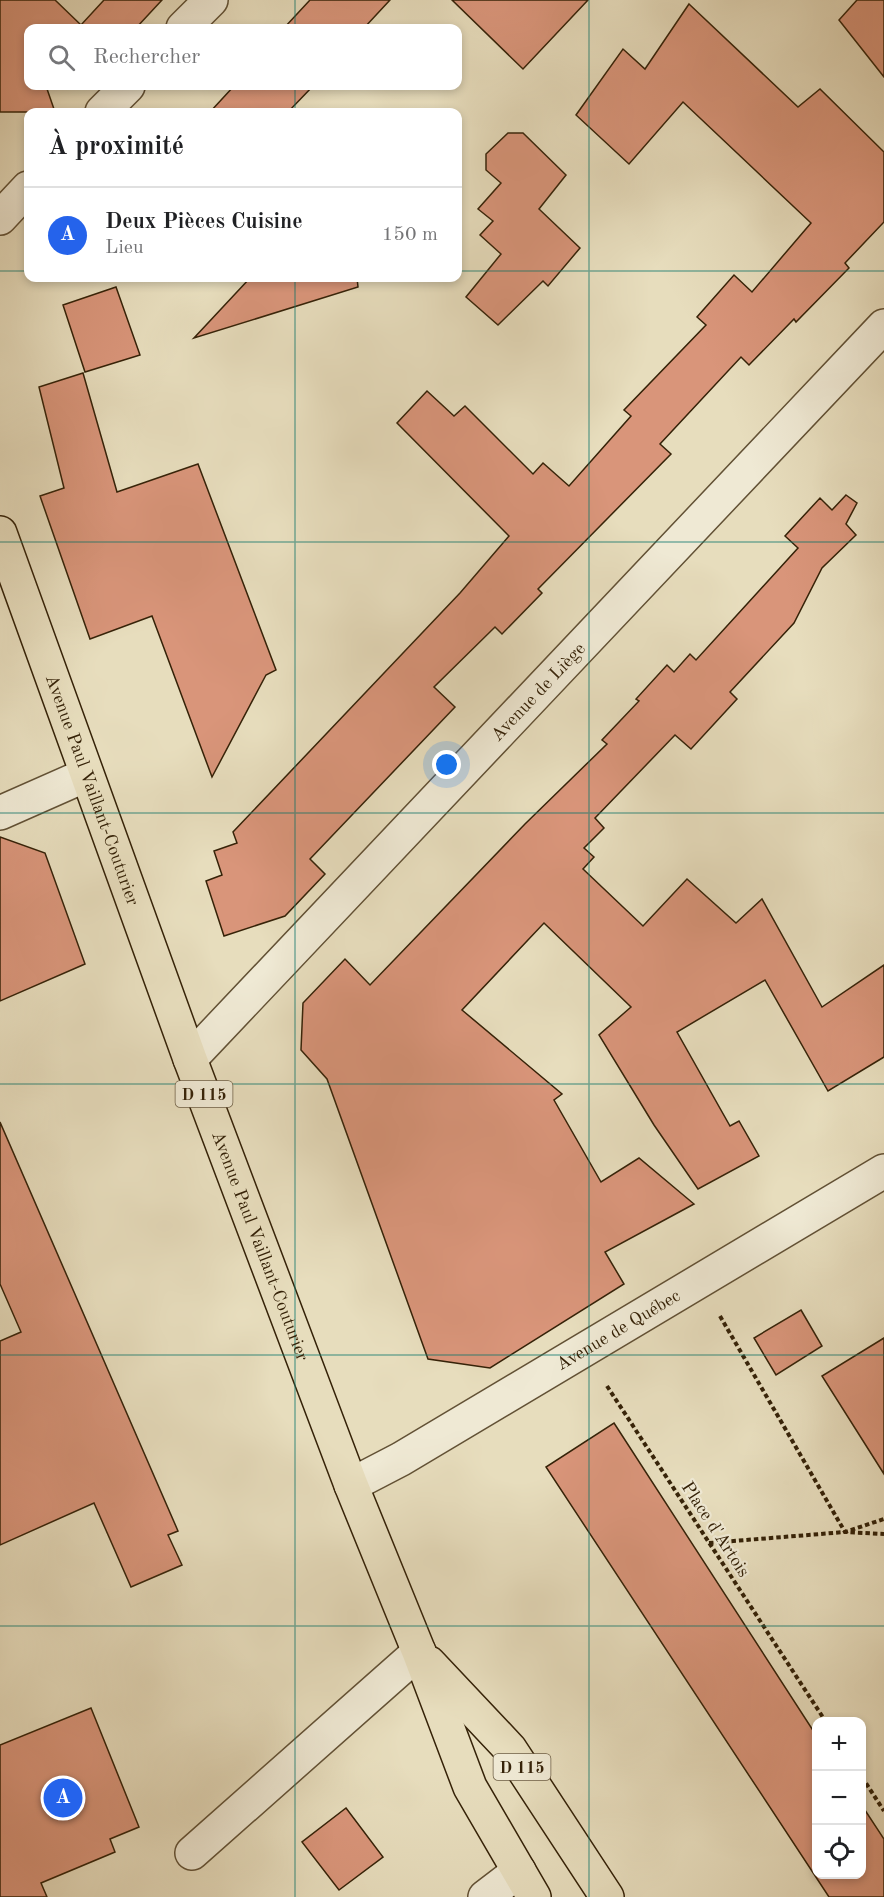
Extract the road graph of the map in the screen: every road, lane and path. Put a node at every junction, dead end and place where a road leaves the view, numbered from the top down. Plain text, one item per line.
1 (211, 0) edge
2 (187, 24) edge
3 (124, 90) edge
4 (106, 108) edge
5 (24, 192) edge
6 (0, 218) edge
7 (884, 326) edge
8 (0, 533) edge
9 (86, 775) junction
10 (0, 813) edge
11 (190, 1059) junction
12 (884, 1171) edge
13 (700, 1281) junction
14 (583, 1350) junction
15 (351, 1485) junction
16 (884, 1519) edge
17 (844, 1532) junction
18 (884, 1534) edge
19 (709, 1543) junction
20 (419, 1652) junction
21 (823, 1717) edge
22 (866, 1784) edge
23 (884, 1811) edge
24 (192, 1854) dead end
25 (527, 1884) edge
26 (485, 1897) edge
27 (607, 1897) edge

1 - 2 street
3 - 4 street
5 - 6 street
7 - 11 street, Avenue de Liège
8 - 9 main road, Avenue Paul Vaillant-Couturier / D 115
9 - 10 street
9 - 11 main road, Avenue Paul Vaillant-Couturier / D 115
11 - 15 main road, Avenue Paul Vaillant-Couturier / D 115
12 - 13 street, Avenue de Québec
13 - 14 street, Avenue de Québec
13 - 17 path
14 - 15 street, Avenue de Québec
14 - 19 path, Place d'Artois
15 - 20 main road, Avenue Paul Vaillant-Couturier / D 115
16 - 17 path
17 - 18 path
17 - 19 path
19 - 21 path, Place d'Artois
20 - 24 street
20 - 25 main road, Avenue Paul Vaillant-Couturier / D 115
20 - 27 main road, Avenue Paul Vaillant-Couturier / D 115
22 - 23 path
25 - 26 street

